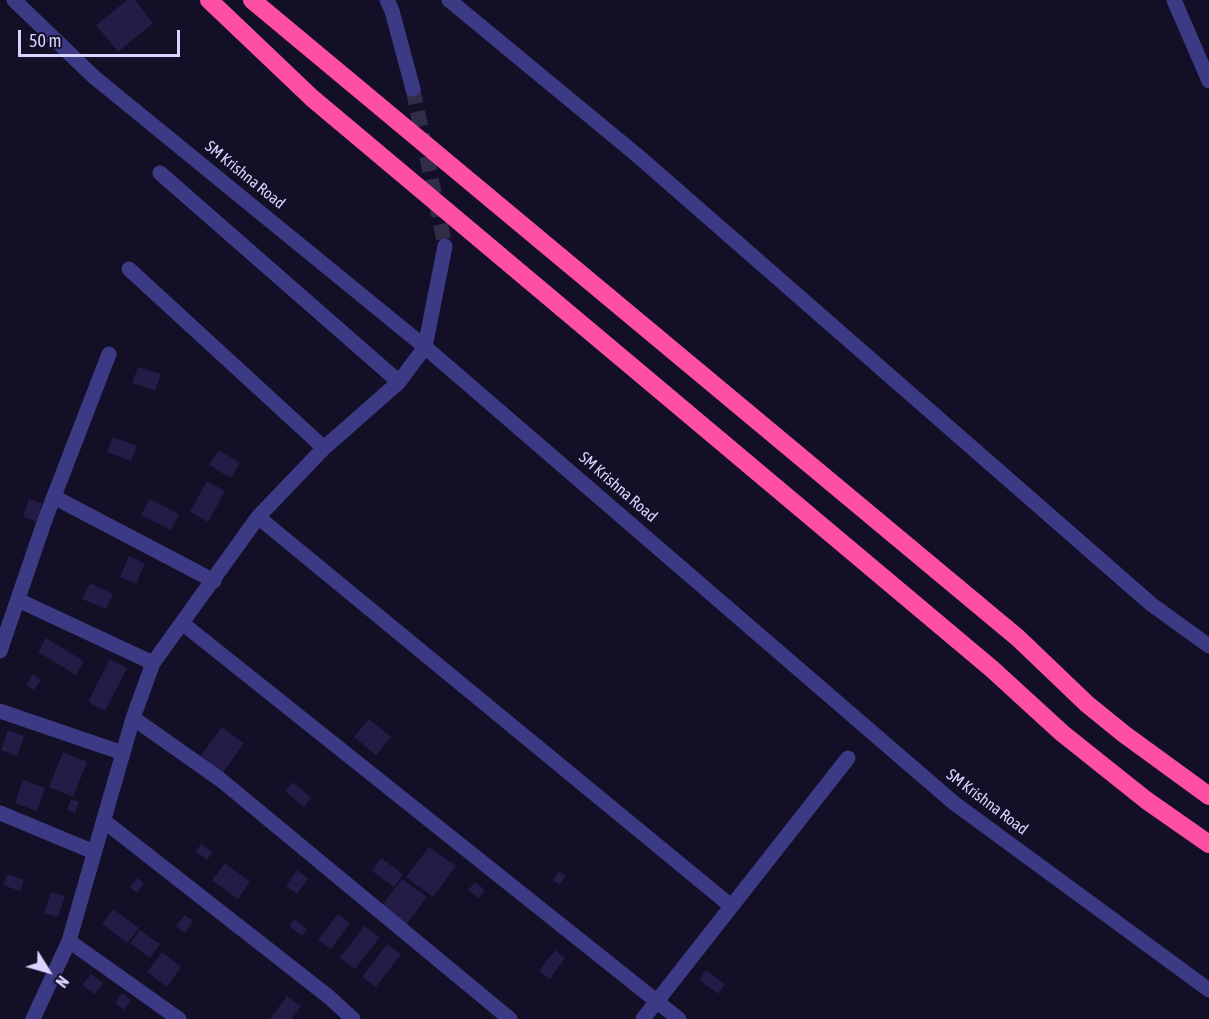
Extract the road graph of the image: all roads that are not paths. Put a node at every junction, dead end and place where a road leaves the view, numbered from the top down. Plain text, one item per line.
1 (14, 0) edge
2 (208, 0) edge
3 (252, 0) edge
4 (387, 0) edge
5 (449, 0) edge
6 (1174, 0) edge
7 (1209, 81) edge
8 (413, 90) tunnel mouth
9 (160, 173) dead end
10 (445, 246) tunnel mouth
11 (129, 268) dead end
12 (425, 346) junction
13 (108, 354) dead end
14 (399, 382) junction
15 (324, 448) junction
16 (54, 496) junction
17 (258, 517) junction
18 (214, 581) junction
19 (18, 600) junction
20 (182, 623) junction
21 (1209, 646) edge
22 (0, 651) edge
23 (153, 663) junction
24 (0, 711) edge
25 (134, 718) junction
26 (123, 753) junction
27 (848, 758) dead end
28 (1209, 796) edge
29 (0, 813) edge
30 (104, 821) junction
31 (1209, 844) edge
32 (94, 852) junction
33 (731, 906) junction
34 (69, 941) junction
35 (1209, 990) edge
36 (658, 1000) junction
37 (33, 1019) edge
38 (179, 1019) edge
39 (353, 1019) edge
40 (510, 1019) edge
41 (644, 1019) edge
42 (679, 1019) edge

1 - 12 street, SM Krishna Road
2 - 31 highway
3 - 28 highway
4 - 8 street
5 - 21 street
6 - 7 street
9 - 14 street
10 - 12 street
11 - 15 street
12 - 14 street
12 - 35 street, SM Krishna Road
13 - 16 street
14 - 15 street
15 - 17 street
16 - 18 street
16 - 19 street
17 - 18 street
17 - 33 street
18 - 20 street
19 - 22 street
19 - 23 street
20 - 23 street
20 - 36 street
23 - 25 street
24 - 26 street
25 - 26 street
25 - 40 street
26 - 30 street
27 - 33 street
29 - 32 street
30 - 32 street
30 - 39 street
32 - 34 street
33 - 36 street
34 - 37 street
34 - 38 street
36 - 41 street
36 - 42 street

